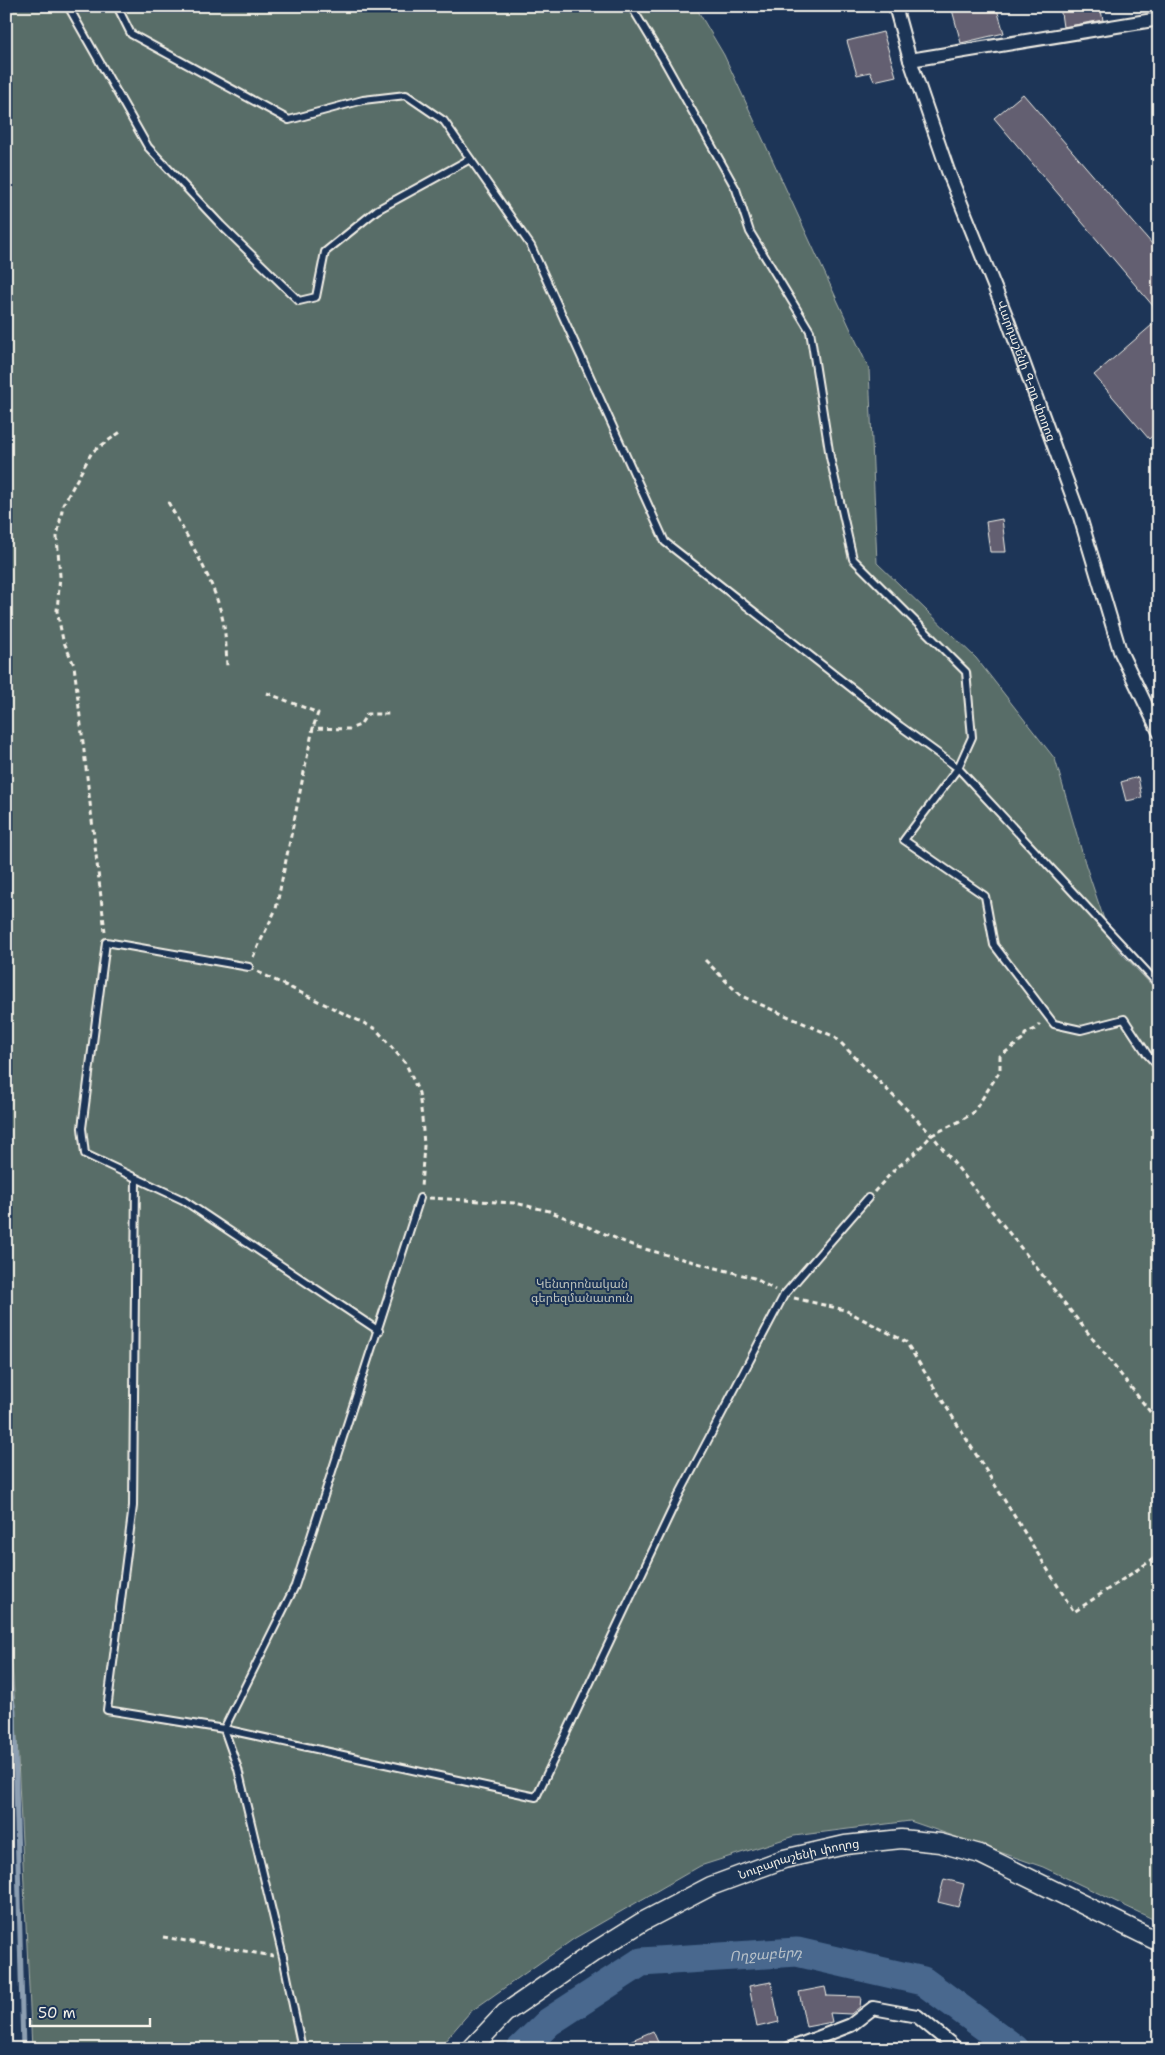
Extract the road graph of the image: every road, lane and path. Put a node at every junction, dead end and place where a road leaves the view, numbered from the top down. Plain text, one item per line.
1 (68, 6) edge
2 (117, 6) edge
3 (631, 6) edge
4 (895, 6) edge
5 (1159, 19) edge
6 (910, 60) junction
7 (470, 159) junction
8 (122, 431) dead end
9 (168, 502) dead end
10 (227, 667) dead end
11 (267, 693) dead end
12 (390, 714) dead end
13 (313, 728) junction
14 (1159, 732) edge
15 (958, 768) junction
16 (106, 942) junction
17 (705, 960) dead end
18 (249, 967) junction
19 (1159, 985) edge
20 (1048, 1016) junction
21 (1159, 1067) edge
22 (932, 1135) junction
23 (136, 1178) junction
24 (420, 1198) junction
25 (868, 1198) joint
26 (784, 1295) junction
27 (379, 1331) junction
28 (1159, 1423) edge
29 (1159, 1555) edge
30 (224, 1729) junction
31 (163, 1937) dead end
32 (1159, 1942) edge
33 (283, 1957) junction
34 (302, 2049) edge
35 (471, 2049) edge
36 (789, 2049) edge
37 (957, 2049) edge

1 - 7 lane
2 - 7 lane
3 - 15 lane
4 - 6 street, Վարդաշենի 9-րդ փողոց
5 - 6 street
6 - 14 street, Վարդաշենի 9-րդ փողոց
7 - 15 lane
8 - 16 path
9 - 10 path
11 - 13 path
12 - 13 path
13 - 18 path
15 - 19 lane
15 - 20 lane
16 - 18 lane
16 - 23 lane
17 - 22 path
18 - 24 path
20 - 21 lane
20 - 22 path
22 - 25 path
22 - 28 path
23 - 27 lane
23 - 30 lane
24 - 26 path
24 - 27 lane
25 - 26 lane
26 - 29 path
26 - 30 lane
27 - 30 lane
30 - 33 lane
31 - 33 path
32 - 35 main road, Նուբարաշենի փողոց
33 - 34 lane
36 - 37 street

